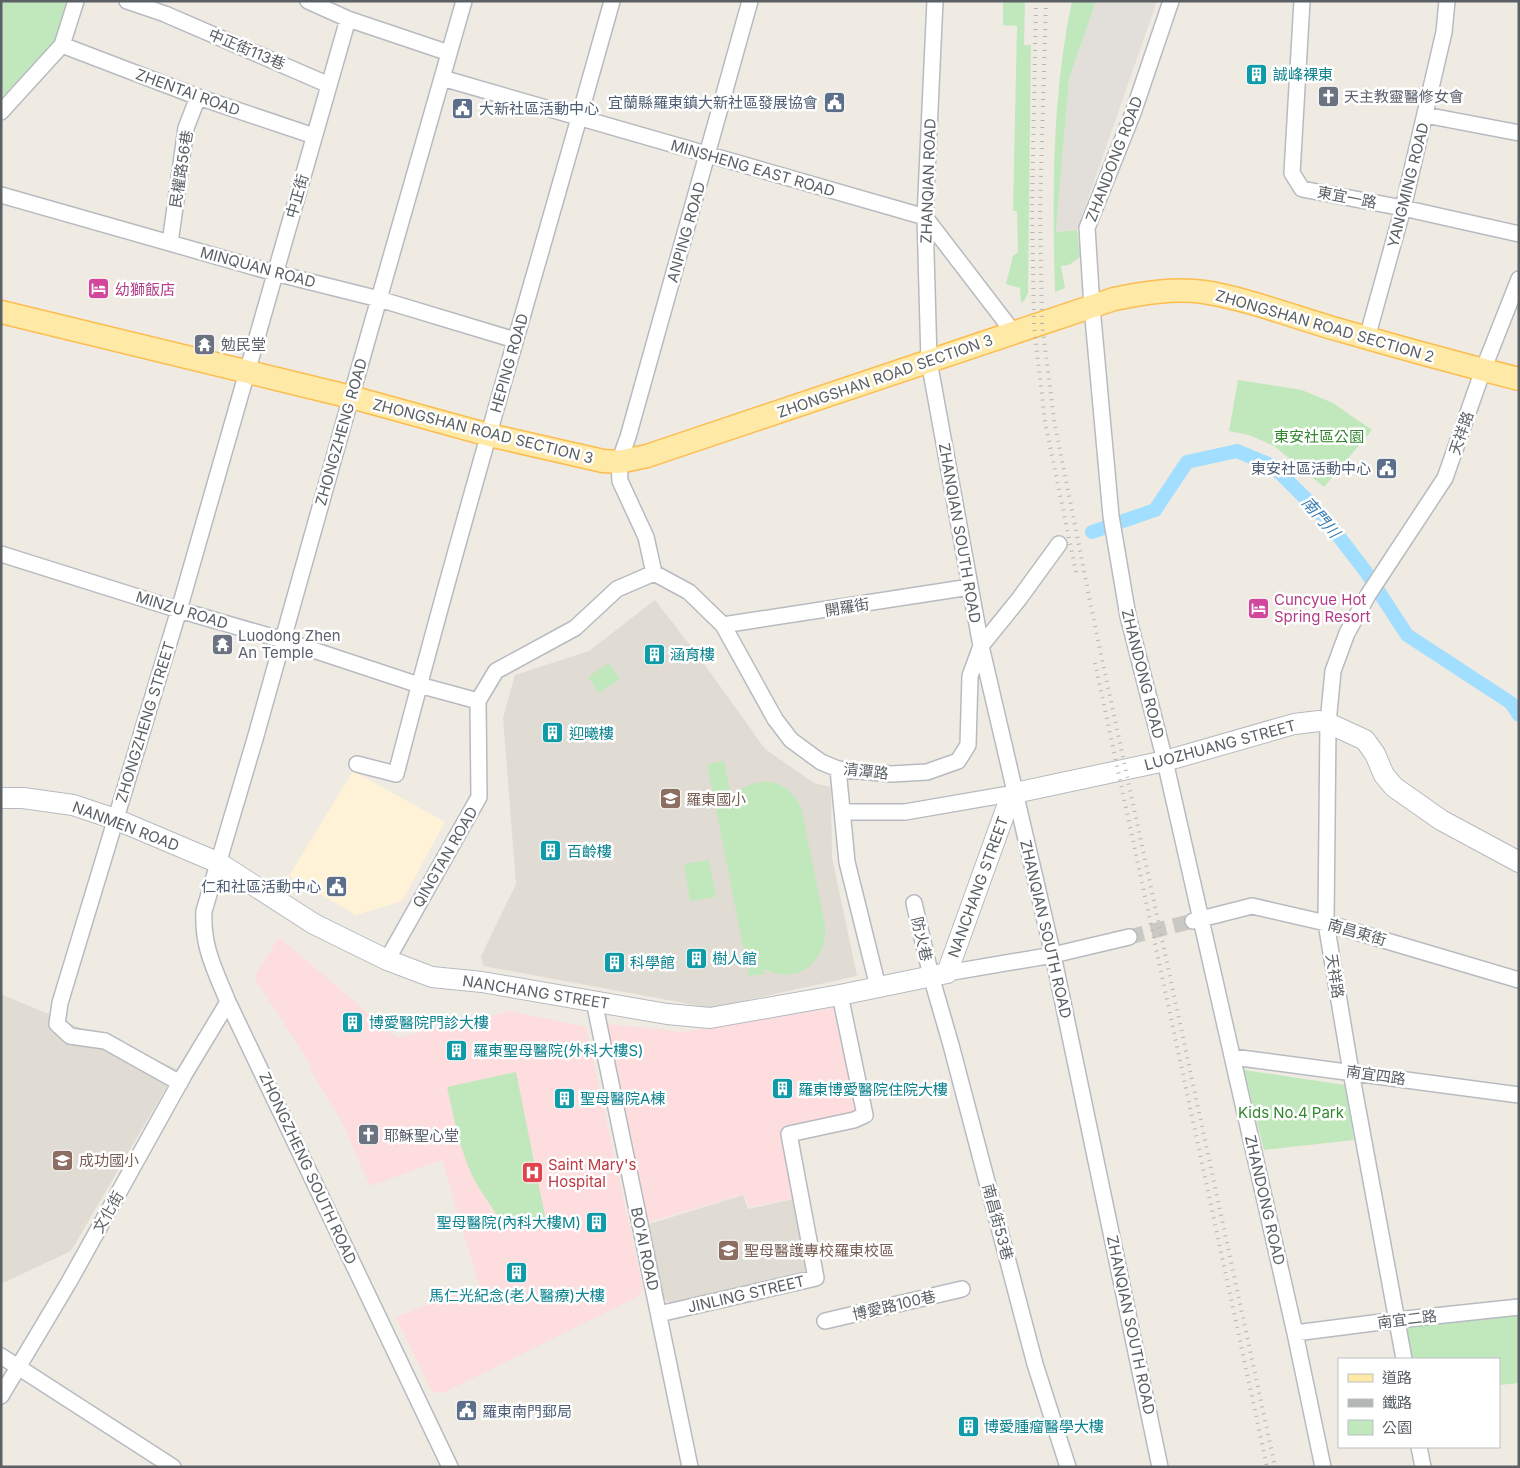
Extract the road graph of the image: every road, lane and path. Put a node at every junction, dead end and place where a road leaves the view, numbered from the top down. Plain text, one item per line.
1 (76, 1) edge
2 (127, 1) edge
3 (132, 1) edge
4 (308, 1) edge
5 (464, 1) edge
6 (612, 1) edge
7 (750, 1) edge
8 (935, 1) edge
9 (1171, 1) edge
10 (1302, 1) edge
11 (1447, 1) edge
12 (165, 14) junction
13 (348, 19) junction
14 (62, 45) junction
15 (449, 54) junction
16 (442, 78) junction
17 (329, 85) junction
18 (198, 97) junction
19 (1, 112) edge
20 (1425, 114) junction
21 (579, 118) junction
22 (1519, 133) edge
23 (314, 136) junction
24 (707, 154) junction
25 (1, 195) edge
26 (1403, 208) junction
27 (925, 217) junction
28 (1519, 234) edge
29 (170, 243) junction
30 (274, 273) junction
31 (1519, 279) edge
32 (379, 299) junction
33 (1092, 306) junction
34 (1, 312) edge
35 (1014, 333) junction
36 (1367, 338) junction
37 (515, 340) junction
38 (929, 361) junction
39 (1482, 370) junction
40 (246, 373) junction
41 (1519, 379) edge
42 (351, 397) junction
43 (489, 435) junction
44 (619, 462) junction
45 (1059, 544) dead end
46 (1, 554) edge
47 (654, 573) junction
48 (970, 587) junction
49 (179, 610) junction
50 (723, 625) junction
51 (284, 640) junction
52 (981, 646) junction
53 (419, 684) junction
54 (478, 701) junction
55 (1328, 722) junction
56 (1165, 761) junction
57 (356, 764) dead end
58 (838, 769) junction
59 (1110, 772) joint
60 (1015, 793) junction
61 (1, 798) edge
62 (843, 812) junction
63 (115, 819) junction
64 (1519, 862) edge
65 (219, 863) junction
66 (914, 903) dead end
67 (1197, 920) junction
68 (1326, 923) junction
69 (1129, 937) tunnel mouth
70 (1053, 955) junction
71 (388, 960) junction
72 (939, 974) junction
73 (1519, 980) edge
74 (878, 987) junction
75 (840, 995) junction
76 (594, 1001) junction
77 (228, 1002) junction
78 (1233, 1057) junction
79 (1351, 1072) junction
80 (180, 1083) junction
81 (1519, 1095) edge
82 (962, 1289) dead end
83 (1519, 1307) edge
84 (659, 1314) junction
85 (825, 1320) dead end
86 (1397, 1320) junction
87 (1295, 1333) junction
88 (1, 1356) edge
89 (1404, 1358) edge
90 (18, 1367) junction
91 (1, 1396) edge
92 (1420, 1448) edge
93 (174, 1467) edge
94 (450, 1467) edge
95 (690, 1467) edge
96 (1068, 1467) edge
97 (1160, 1467) edge
98 (1323, 1467) edge
99 (1423, 1467) edge

1 - 14 street
2 - 12 street
3 - 12 street
4 - 13 street
5 - 15 street, ZHONGZHENG ROAD
6 - 21 street, HEPING ROAD
7 - 24 street, ANPING ROAD
8 - 27 street, ZHANQIAN ROAD
9 - 33 street, ZHANDONG ROAD
10 - 26 street, 東宜一路
11 - 20 street, YANGMING ROAD
12 - 17 street
13 - 15 street
13 - 17 street, 中正街
14 - 18 street, ZHENTAI ROAD
14 - 19 street
15 - 16 street, ZHONGZHENG ROAD
16 - 21 street, MINSHENG EAST ROAD
16 - 32 street, ZHONGZHENG ROAD
17 - 23 street, 中正街
18 - 23 street, ZHENTAI ROAD
18 - 29 street, 民權路56巷
20 - 22 street
20 - 26 street, YANGMING ROAD
21 - 24 street, MINSHENG EAST ROAD
21 - 37 street, HEPING ROAD
23 - 30 street, 中正街
24 - 27 street, MINSHENG EAST ROAD
24 - 44 street, ANPING ROAD
25 - 29 street, MINQUAN ROAD
26 - 28 street, 東宜一路
26 - 36 street, YANGMING ROAD
27 - 35 street
27 - 38 street, ZHANQIAN ROAD
29 - 30 street, MINQUAN ROAD
30 - 32 street, MINQUAN ROAD
30 - 40 street, 中正街
31 - 39 street, 天祥路
32 - 37 street, MINQUAN ROAD
32 - 42 street, ZHONGZHENG ROAD
33 - 35 main road, ZHONGSHAN ROAD SECTION 2
33 - 36 main road, ZHONGSHAN ROAD SECTION 2
33 - 56 street, ZHANDONG ROAD
34 - 40 main road, ZHONGSHAN ROAD SECTION 3
35 - 38 main road, ZHONGSHAN ROAD SECTION 3
36 - 39 main road, ZHONGSHAN ROAD SECTION 2
37 - 43 street, HEPING ROAD
38 - 44 main road, ZHONGSHAN ROAD SECTION 3
38 - 48 street, ZHANQIAN SOUTH ROAD
39 - 41 main road, ZHONGSHAN ROAD SECTION 2
39 - 55 street, 天祥路
40 - 42 main road, ZHONGSHAN ROAD SECTION 3
40 - 49 street, ZHONGZHENG STREET
42 - 43 main road, ZHONGSHAN ROAD SECTION 3
42 - 51 street, ZHONGZHENG ROAD
43 - 44 main road, ZHONGSHAN ROAD SECTION 3
43 - 53 street, HEPING ROAD
44 - 47 street
45 - 52 street
46 - 49 street, MINZU ROAD
47 - 50 street, 清潭路
47 - 54 street
48 - 50 street, 開羅街
48 - 52 street, ZHANQIAN SOUTH ROAD
49 - 51 street, MINZU ROAD
49 - 63 street, ZHONGZHENG STREET
50 - 58 street, 清潭路
51 - 53 street, MINZU ROAD
51 - 65 street, ZHONGZHENG ROAD
52 - 58 street, 清潭路
52 - 60 street, ZHANQIAN SOUTH ROAD
53 - 54 street, MINZU ROAD
53 - 57 street, HEPING ROAD
54 - 71 street, QINGTAN ROAD
55 - 56 street, LUOZHUANG STREET
55 - 64 street, LUOZHUANG STREET
55 - 68 street, 天祥路
56 - 59 street, LUOZHUANG STREET
56 - 67 street, ZHANDONG ROAD
58 - 62 street
59 - 60 street, NANCHANG STREET
60 - 62 street, NANCHANG STREET
60 - 70 street, ZHANQIAN SOUTH ROAD
60 - 72 street, NANCHANG STREET
61 - 63 street, NANMEN ROAD
62 - 74 street
63 - 65 street, NANMEN ROAD
63 - 80 street, ZHONGZHENG STREET
65 - 71 street, NANCHANG STREET
65 - 77 street, ZHONGZHENG SOUTH ROAD
66 - 72 street, 防火巷
67 - 68 street, 南昌東街
67 - 78 street, ZHANDONG ROAD
68 - 73 street, 南昌東街
68 - 79 street, 天祥路
69 - 70 street
70 - 72 street
70 - 97 street, ZHANQIAN SOUTH ROAD
71 - 76 street, NANCHANG STREET
72 - 74 street, NANCHANG STREET
72 - 96 street, 南昌街53巷
74 - 75 street, NANCHANG STREET
75 - 76 street, NANCHANG STREET
75 - 84 street, JINLING STREET
76 - 84 street, BO'AI ROAD
77 - 80 street, 文化街
77 - 94 street, ZHONGZHENG SOUTH ROAD
78 - 79 street, 南宜四路
78 - 87 street, ZHANDONG ROAD
79 - 81 street, 南宜四路
79 - 86 street, 天祥路
80 - 90 street, 文化街
82 - 85 street, 博愛路100巷
83 - 86 street, 南宜二路
84 - 95 street, BO'AI ROAD
86 - 87 street, 南宜二路
86 - 89 street, 天祥路
87 - 98 street, ZHANDONG ROAD
88 - 90 street
90 - 91 street, 文化街
90 - 93 street
92 - 99 street

